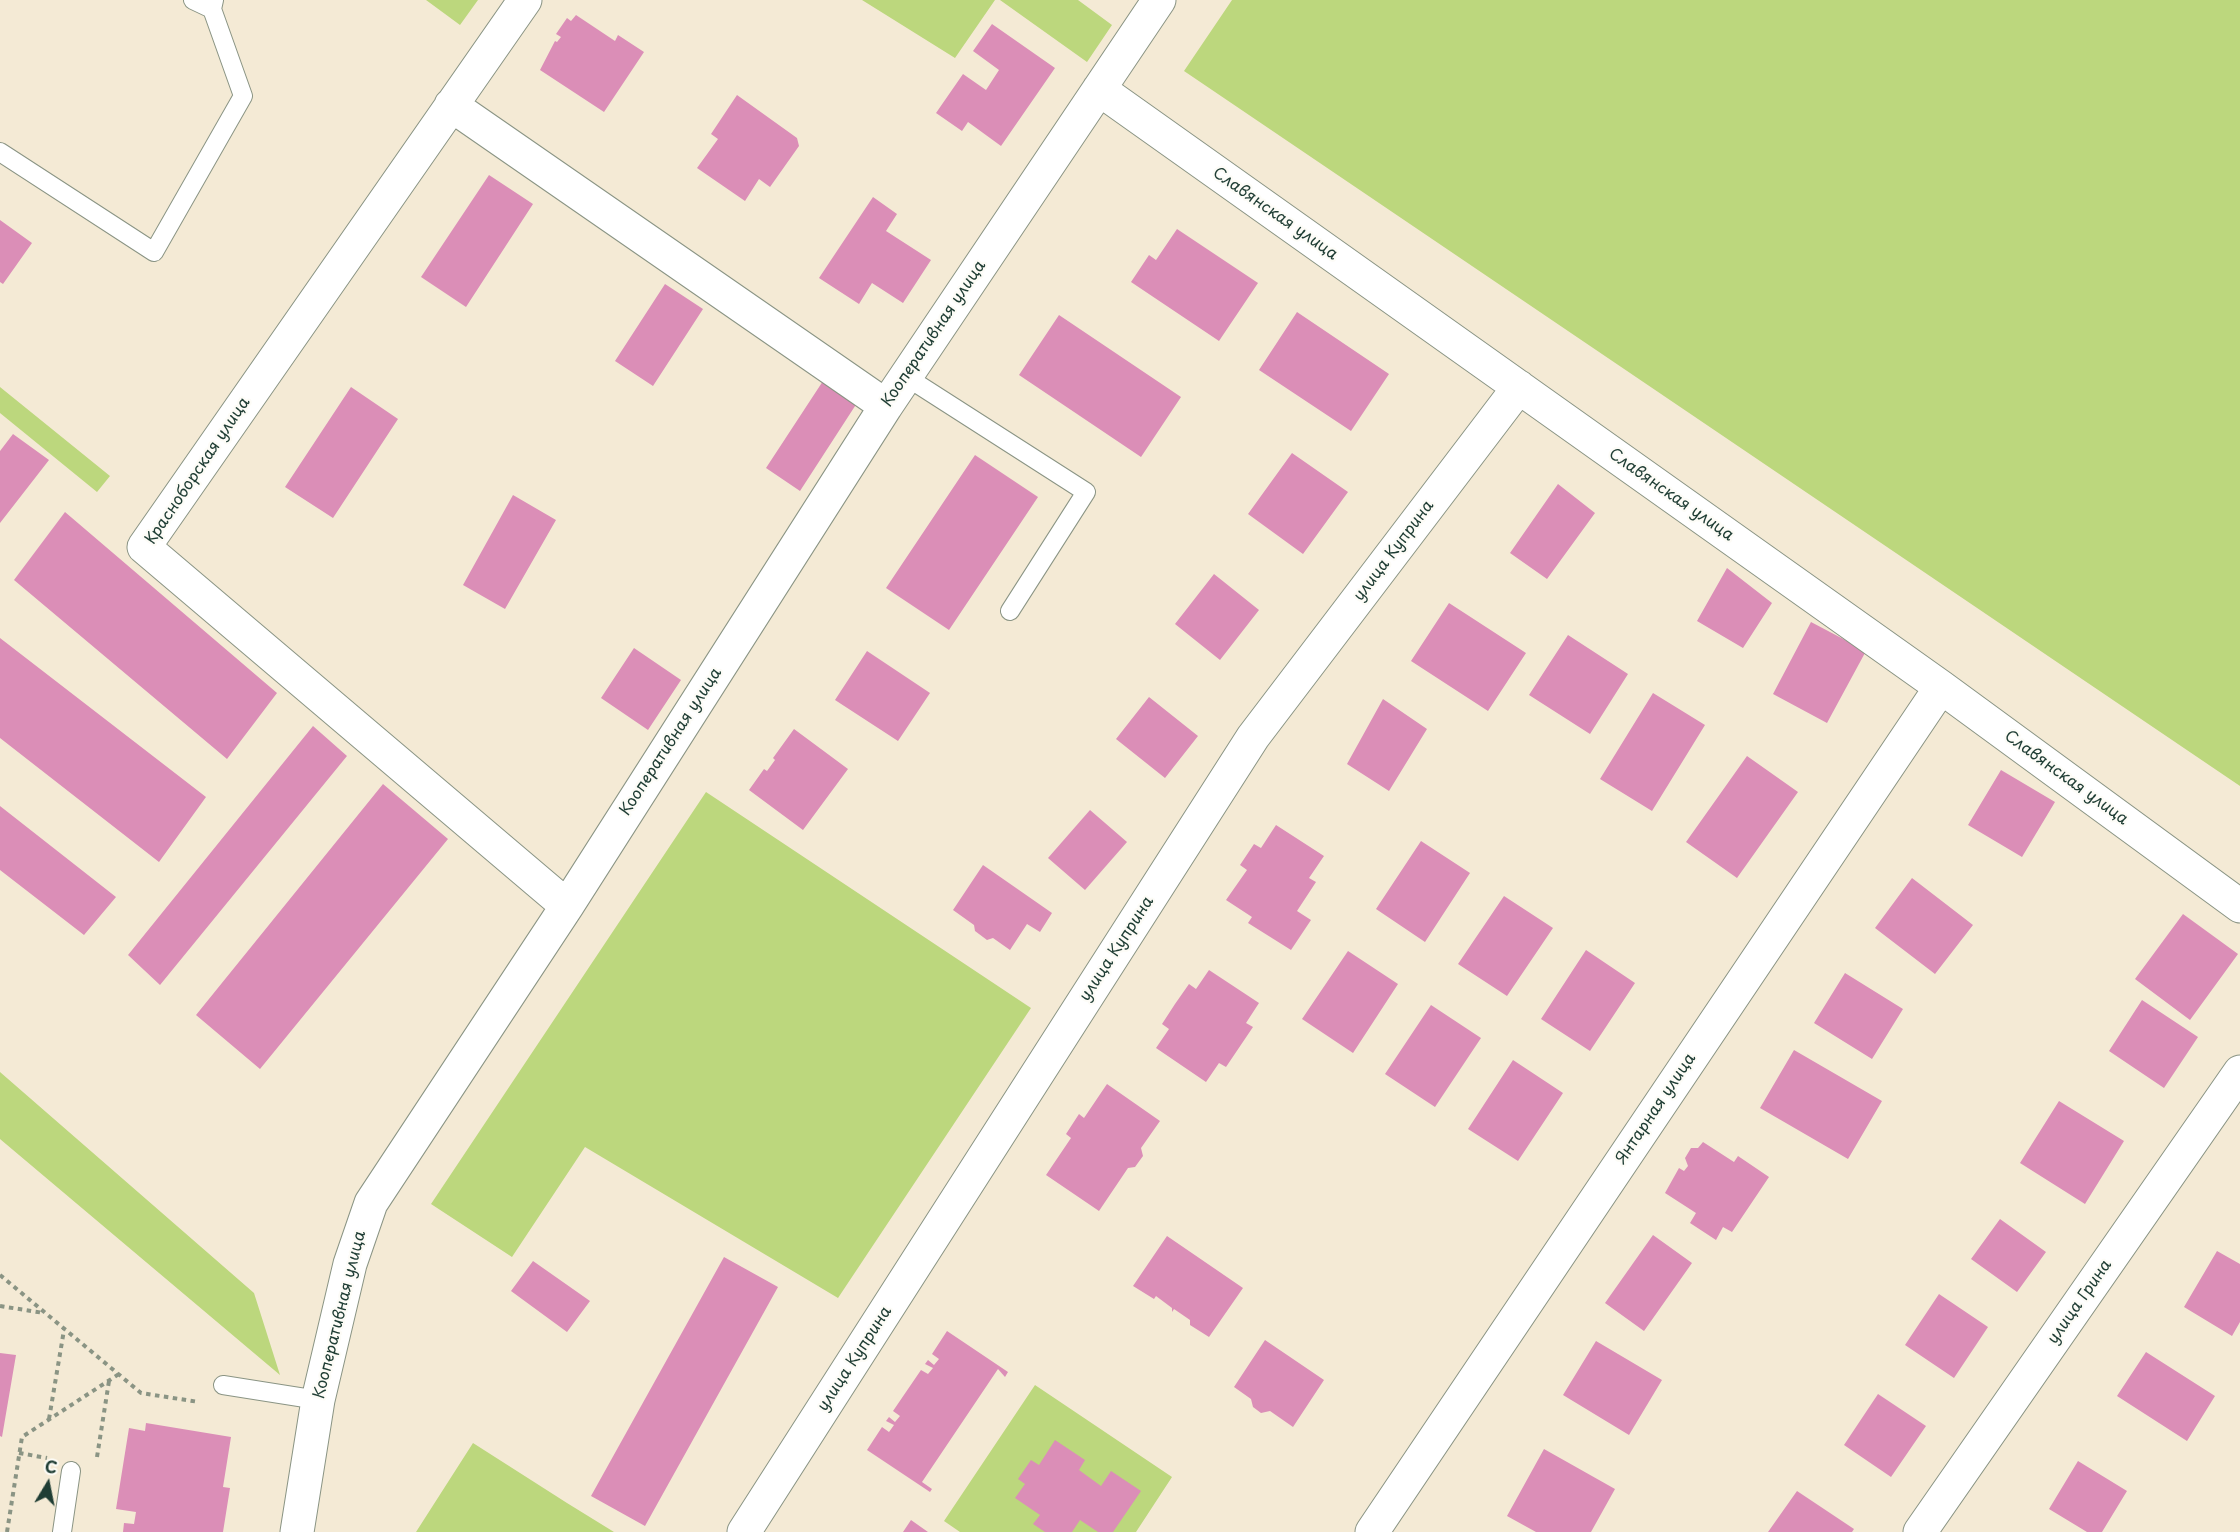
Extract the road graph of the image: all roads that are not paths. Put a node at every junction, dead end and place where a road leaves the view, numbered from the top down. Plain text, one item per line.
1 (194, 0) edge
2 (525, 0) edge
3 (1159, 0) edge
4 (213, 4) edge
5 (1099, 88) junction
6 (451, 105) junction
7 (0, 152) edge
8 (905, 376) junction
9 (1519, 387) junction
10 (886, 406) junction
11 (1010, 611) dead end
12 (1941, 687) junction
13 (567, 906) junction
14 (2240, 906) edge
15 (2240, 1072) edge
16 (223, 1385) dead end
17 (318, 1400) junction
18 (71, 1471) dead end
19 (62, 1532) edge
20 (297, 1532) edge
21 (744, 1532) edge
22 (1372, 1532) edge
23 (1920, 1532) edge

1 - 4 lane
2 - 6 street, Красноборская улица
3 - 5 street, Кооперативная улица
4 - 7 lane
5 - 8 street, Кооперативная улица
5 - 9 street, Славянская улица
6 - 10 street
6 - 13 street, Красноборская улица
8 - 10 street, Кооперативная улица
8 - 11 lane
9 - 12 street, Славянская улица
9 - 21 street, улица Куприна
10 - 13 street, Кооперативная улица
12 - 14 street, Славянская улица
12 - 22 street, Янтарная улица
13 - 17 street, Кооперативная улица
15 - 23 street, улица Грина
16 - 17 lane
17 - 20 street, Кооперативная улица
18 - 19 lane

